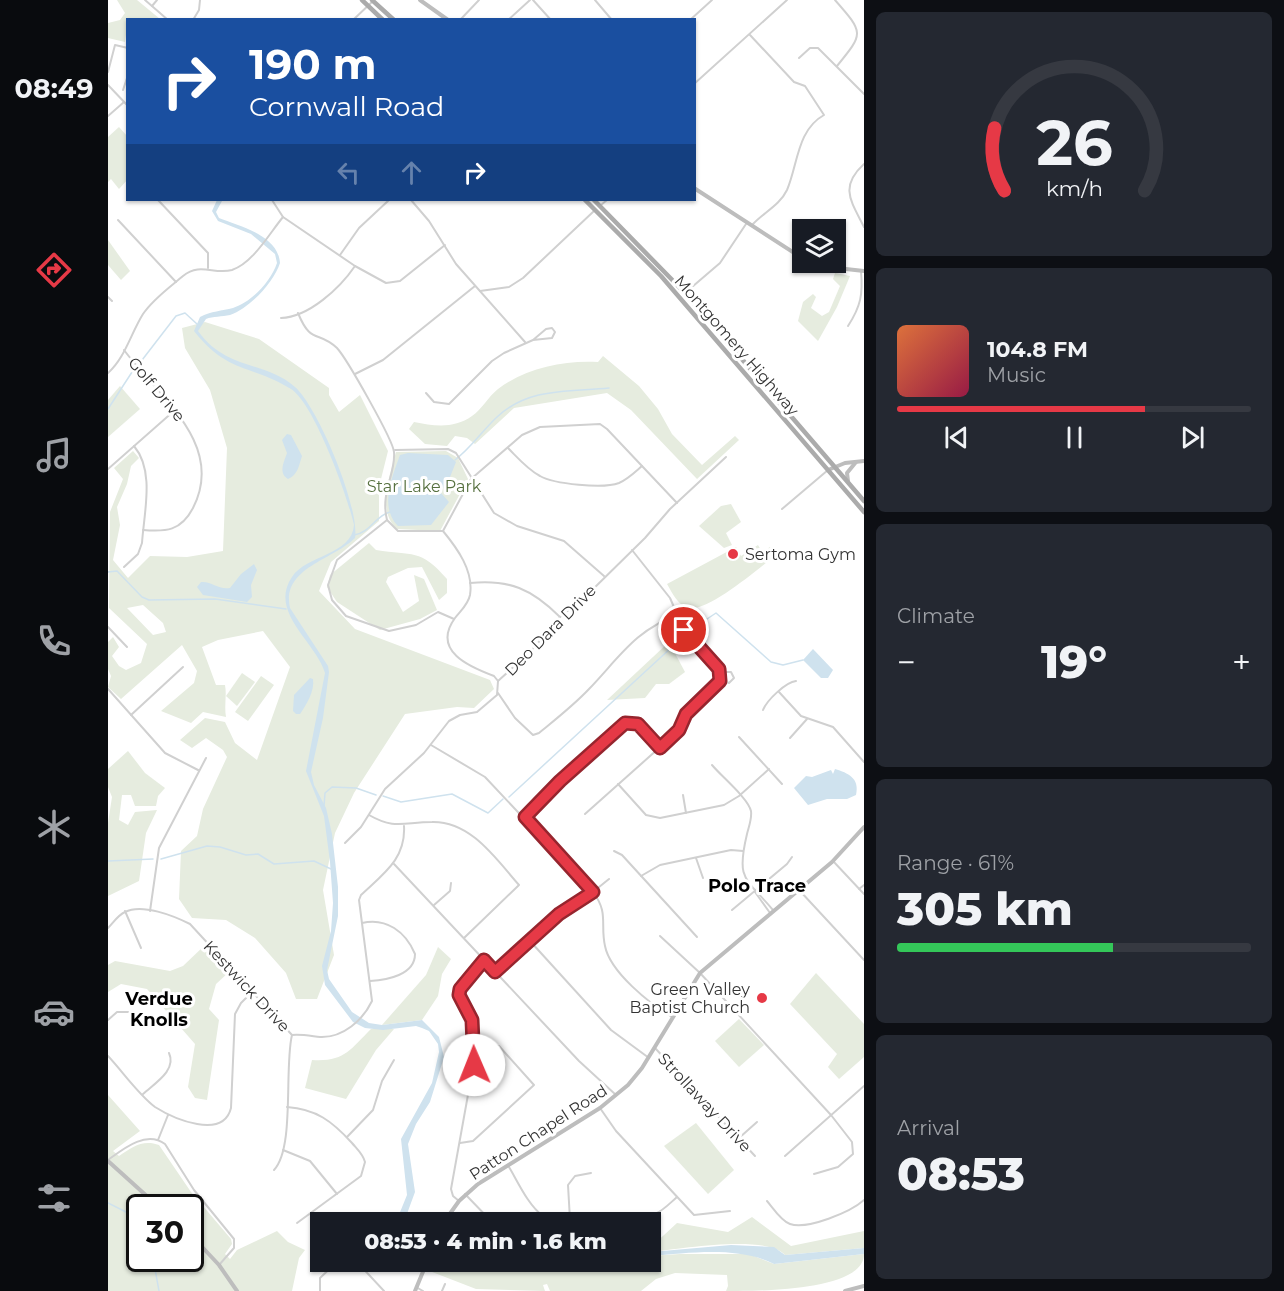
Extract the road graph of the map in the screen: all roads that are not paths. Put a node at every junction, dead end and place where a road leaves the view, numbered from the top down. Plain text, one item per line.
1 (145, 0) edge
2 (158, 0) edge
3 (200, 0) edge
4 (362, 0) edge
5 (420, 0) edge
6 (479, 0) edge
7 (532, 0) edge
8 (596, 0) edge
9 (712, 0) edge
10 (787, 0) edge
11 (835, 0) edge
12 (372, 1) edge
13 (153, 6) junction
14 (368, 6) junction
15 (166, 18) edge
16 (194, 18) edge
17 (355, 18) edge
18 (381, 18) edge
19 (392, 18) edge
20 (445, 18) edge
21 (462, 18) edge
22 (510, 18) edge
23 (549, 18) edge
24 (610, 18) edge
25 (692, 18) edge
26 (862, 34) dead end
27 (750, 35) junction
28 (859, 46) dead end
29 (126, 48) edge
30 (799, 58) dead end
31 (837, 66) junction
32 (108, 72) edge
33 (126, 81) edge
34 (696, 82) edge
35 (108, 85) edge
36 (123, 90) dead end
37 (864, 94) edge
38 (124, 102) joint
39 (108, 116) edge
40 (864, 164) edge
41 (696, 189) edge
42 (159, 201) edge
43 (273, 201) edge
44 (387, 201) edge
45 (412, 201) edge
46 (587, 201) edge
47 (594, 201) edge
48 (606, 201) edge
49 (598, 208) junction
50 (283, 218) junction
51 (118, 220) dead end
52 (746, 223) junction
53 (751, 226) junction
54 (864, 227) edge
55 (446, 245) junction
56 (792, 252) edge
57 (340, 255) junction
58 (355, 266) junction
59 (208, 268) junction
60 (846, 270) edge
61 (862, 271) edge
62 (176, 282) junction
63 (476, 286) junction
64 (480, 291) junction
65 (685, 293) junction
66 (108, 297) edge
67 (112, 301) dead end
68 (298, 313) junction
69 (280, 318) dead end
70 (848, 326) dead end
71 (534, 340) junction
72 (525, 343) junction
73 (124, 350) junction
74 (108, 373) edge
75 (354, 374) junction
76 (426, 393) dead end
77 (175, 410) junction
78 (134, 446) junction
79 (508, 448) junction
80 (395, 450) junction
81 (726, 457) dead end
82 (864, 461) edge
83 (857, 462) junction
84 (642, 466) junction
85 (831, 468) junction
86 (108, 469) edge
87 (471, 480) junction
88 (849, 485) junction
89 (864, 501) edge
90 (677, 503) junction
91 (782, 509) dead end
92 (864, 512) edge
93 (387, 520) junction
94 (143, 530) junction
95 (443, 531) junction
96 (632, 550) junction
97 (124, 567) dead end
98 (604, 576) junction
99 (470, 583) junction
100 (678, 615) junction
101 (560, 617) junction
102 (454, 619) junction
103 (108, 627) edge
104 (126, 647) dead end
105 (183, 667) dead end
106 (721, 672) junction
107 (498, 681) junction
108 (720, 681) junction
109 (796, 681) dead end
110 (108, 689) edge
111 (778, 692) junction
112 (498, 693) junction
113 (763, 710) dead end
114 (131, 715) junction
115 (807, 719) junction
116 (739, 737) dead end
117 (790, 738) dead end
118 (431, 745) junction
119 (660, 748) junction
120 (206, 758) dead end
121 (864, 762) edge
122 (712, 765) dead end
123 (769, 769) junction
124 (198, 770) junction
125 (618, 784) junction
126 (782, 784) dead end
127 (683, 795) dead end
128 (739, 796) junction
129 (686, 813) junction
130 (585, 814) dead end
131 (369, 815) junction
132 (525, 817) junction
133 (404, 826) junction
134 (864, 827) edge
135 (345, 843) dead end
136 (614, 851) dead end
137 (743, 851) junction
138 (792, 856) dead end
139 (696, 858) junction
140 (833, 861) junction
141 (394, 864) junction
142 (641, 876) junction
143 (703, 878) dead end
144 (609, 879) dead end
145 (451, 883) dead end
146 (864, 885) edge
147 (798, 889) junction
148 (859, 889) junction
149 (593, 892) junction
150 (755, 892) junction
151 (864, 894) edge
152 (434, 905) junction
153 (732, 910) dead end
154 (125, 911) junction
155 (150, 911) junction
156 (771, 911) junction
157 (361, 923) junction
158 (108, 928) edge
159 (660, 936) dead end
160 (697, 937) dead end
161 (464, 938) junction
162 (530, 941) junction
163 (141, 948) dead end
164 (484, 960) junction
165 (864, 960) edge
166 (495, 972) junction
167 (700, 973) junction
168 (370, 981) junction
169 (252, 992) junction
170 (130, 1012) dead end
171 (673, 1018) junction
172 (108, 1020) edge
173 (292, 1035) junction
174 (475, 1046) junction
175 (655, 1048) junction
176 (169, 1053) dead end
177 (108, 1056) edge
178 (649, 1058) junction
179 (394, 1060) dead end
180 (864, 1086) edge
181 (143, 1094) junction
182 (616, 1095) junction
183 (287, 1107) junction
184 (600, 1108) junction
185 (168, 1114) junction
186 (831, 1115) junction
187 (757, 1122) dead end
188 (347, 1137) junction
189 (739, 1138) junction
190 (158, 1140) junction
191 (460, 1143) junction
192 (283, 1150) junction
193 (755, 1156) dead end
194 (784, 1156) dead end
195 (108, 1160) edge
196 (507, 1164) junction
197 (274, 1170) dead end
198 (591, 1173) dead end
199 (814, 1174) dead end
200 (145, 1194) edge
201 (337, 1194) junction
202 (465, 1194) junction
203 (677, 1197) junction
204 (864, 1200) edge
205 (459, 1201) junction
206 (767, 1201) dead end
207 (730, 1211) dead end
208 (313, 1212) edge
209 (451, 1212) edge
210 (482, 1212) edge
211 (539, 1212) edge
212 (570, 1212) edge
213 (656, 1212) edge
214 (310, 1214) edge
215 (297, 1223) dead end
216 (204, 1249) edge
217 (219, 1265) junction
218 (326, 1272) edge
219 (366, 1272) edge
220 (423, 1272) edge
221 (445, 1284) dead end
222 (864, 1286) edge
223 (416, 1289) edge
224 (237, 1291) edge
225 (320, 1291) edge
226 (384, 1291) edge
227 (423, 1291) edge
228 (442, 1291) edge
229 (845, 1291) edge

1 - 13 street
2 - 13 street
3 - 16 street
4 - 14 main road
5 - 20 street
6 - 21 street
7 - 22 street
7 - 23 street
8 - 24 street
9 - 25 street
10 - 27 street
11 - 26 street
12 - 14 street
12 - 19 main road
13 - 15 street
14 - 17 street
14 - 18 main road
27 - 34 street
27 - 53 street
28 - 31 street
29 - 32 street
30 - 31 street
31 - 37 street
33 - 36 street
35 - 38 street
38 - 39 street
40 - 54 street
41 - 52 street
42 - 59 street
43 - 50 street
44 - 57 street
45 - 55 street
46 - 49 main road, Montgomery Highway
47 - 49 main road, Montgomery Highway
48 - 49 street
49 - 64 street
49 - 65 main road, Montgomery Highway
49 - 85 main road, Montgomery Highway
50 - 57 street
50 - 59 street
51 - 62 street
52 - 53 street
52 - 65 street
53 - 56 street
55 - 58 street
55 - 63 street
57 - 58 street
58 - 68 street
59 - 62 street
60 - 61 street
61 - 70 street
62 - 73 street
63 - 64 street
63 - 75 street
64 - 72 street
65 - 85 main road, Montgomery Highway
66 - 67 street
68 - 69 street
68 - 75 street
71 - 71 street
71 - 72 street
72 - 76 street
73 - 74 street
73 - 77 street, Golf Drive
75 - 80 street
77 - 78 street
77 - 94 street, Golf Drive
78 - 86 street
78 - 94 street
79 - 84 street
79 - 84 street
79 - 87 street
80 - 87 street
80 - 93 street
81 - 90 street, Deo Dara Drive
82 - 83 street
83 - 85 street
83 - 88 street
84 - 90 street
85 - 88 main road, Montgomery Highway
85 - 91 street
85 - 92 main road, Montgomery Highway
87 - 95 street
87 - 98 street
88 - 89 main road, Montgomery Highway
90 - 96 street, Deo Dara Drive
93 - 95 street
93 - 102 street
94 - 97 street
95 - 99 street
96 - 98 street, Deo Dara Drive
96 - 100 street
98 - 101 street, Deo Dara Drive
99 - 101 street
99 - 102 street, Deo Dara Drive
100 - 106 street
100 - 112 street
101 - 107 street, Deo Dara Drive
102 - 107 street, Deo Dara Drive
103 - 104 street
105 - 114 street
106 - 108 street
106 - 108 street
107 - 112 street
108 - 119 street
109 - 111 street
110 - 114 street
111 - 113 street
111 - 115 street
112 - 118 street
114 - 124 street
115 - 117 street
115 - 121 street
116 - 123 street
118 - 131 street
118 - 132 street
119 - 125 street
119 - 132 street
120 - 124 street
122 - 128 street
123 - 126 street
123 - 128 street
124 - 155 street
125 - 129 street
125 - 130 street
127 - 129 street
128 - 129 street
128 - 137 street
131 - 133 street
131 - 135 street
132 - 149 street
133 - 141 street, Kestwick Drive
133 - 161 street
134 - 140 street, Patton Chapel Road
136 - 142 street
137 - 139 street
137 - 150 street
138 - 150 street
139 - 142 street
139 - 143 street
140 - 147 street, Patton Chapel Road
140 - 148 street
141 - 152 street
141 - 157 street, Kestwick Drive
142 - 160 street
144 - 149 street
145 - 152 street
146 - 148 street
147 - 156 street, Patton Chapel Road
147 - 165 street
148 - 151 street
149 - 162 street
149 - 171 street
150 - 153 street
150 - 156 street
152 - 161 street
154 - 155 street, Kestwick Drive
154 - 158 street
154 - 163 street
155 - 169 street, Kestwick Drive
156 - 167 street, Patton Chapel Road
157 - 168 street, Kestwick Drive
157 - 168 street
159 - 167 street
161 - 164 street
162 - 166 street
162 - 178 street
164 - 166 street
164 - 174 street
166 - 182 street
167 - 171 street, Patton Chapel Road
167 - 186 street
168 - 173 street, Kestwick Drive
169 - 173 street, Kestwick Drive
169 - 185 street
170 - 172 street
171 - 175 street, Patton Chapel Road
173 - 183 street
174 - 191 street
174 - 191 street
175 - 178 street, Patton Chapel Road
175 - 189 street, Strollaway Drive
176 - 181 street
177 - 181 street
178 - 182 street, Patton Chapel Road
179 - 188 street
180 - 186 street
181 - 185 street
182 - 184 street, Patton Chapel Road
183 - 188 street
183 - 192 street
184 - 196 street, Patton Chapel Road
184 - 203 street
185 - 190 street
186 - 194 street
186 - 199 street
187 - 189 street
188 - 201 street
189 - 193 street, Strollaway Drive
190 - 195 street
190 - 217 street
191 - 205 street
192 - 197 street
192 - 201 street
195 - 200 street
196 - 202 street, Patton Chapel Road
196 - 211 street
198 - 212 street
201 - 208 street
202 - 205 street, Patton Chapel Road
202 - 210 street
203 - 207 street
203 - 213 street
204 - 206 street
205 - 209 street, Patton Chapel Road
214 - 215 street
216 - 217 street
217 - 224 street
218 - 225 street
219 - 226 street
220 - 223 street
221 - 228 street
222 - 229 street
223 - 227 street

